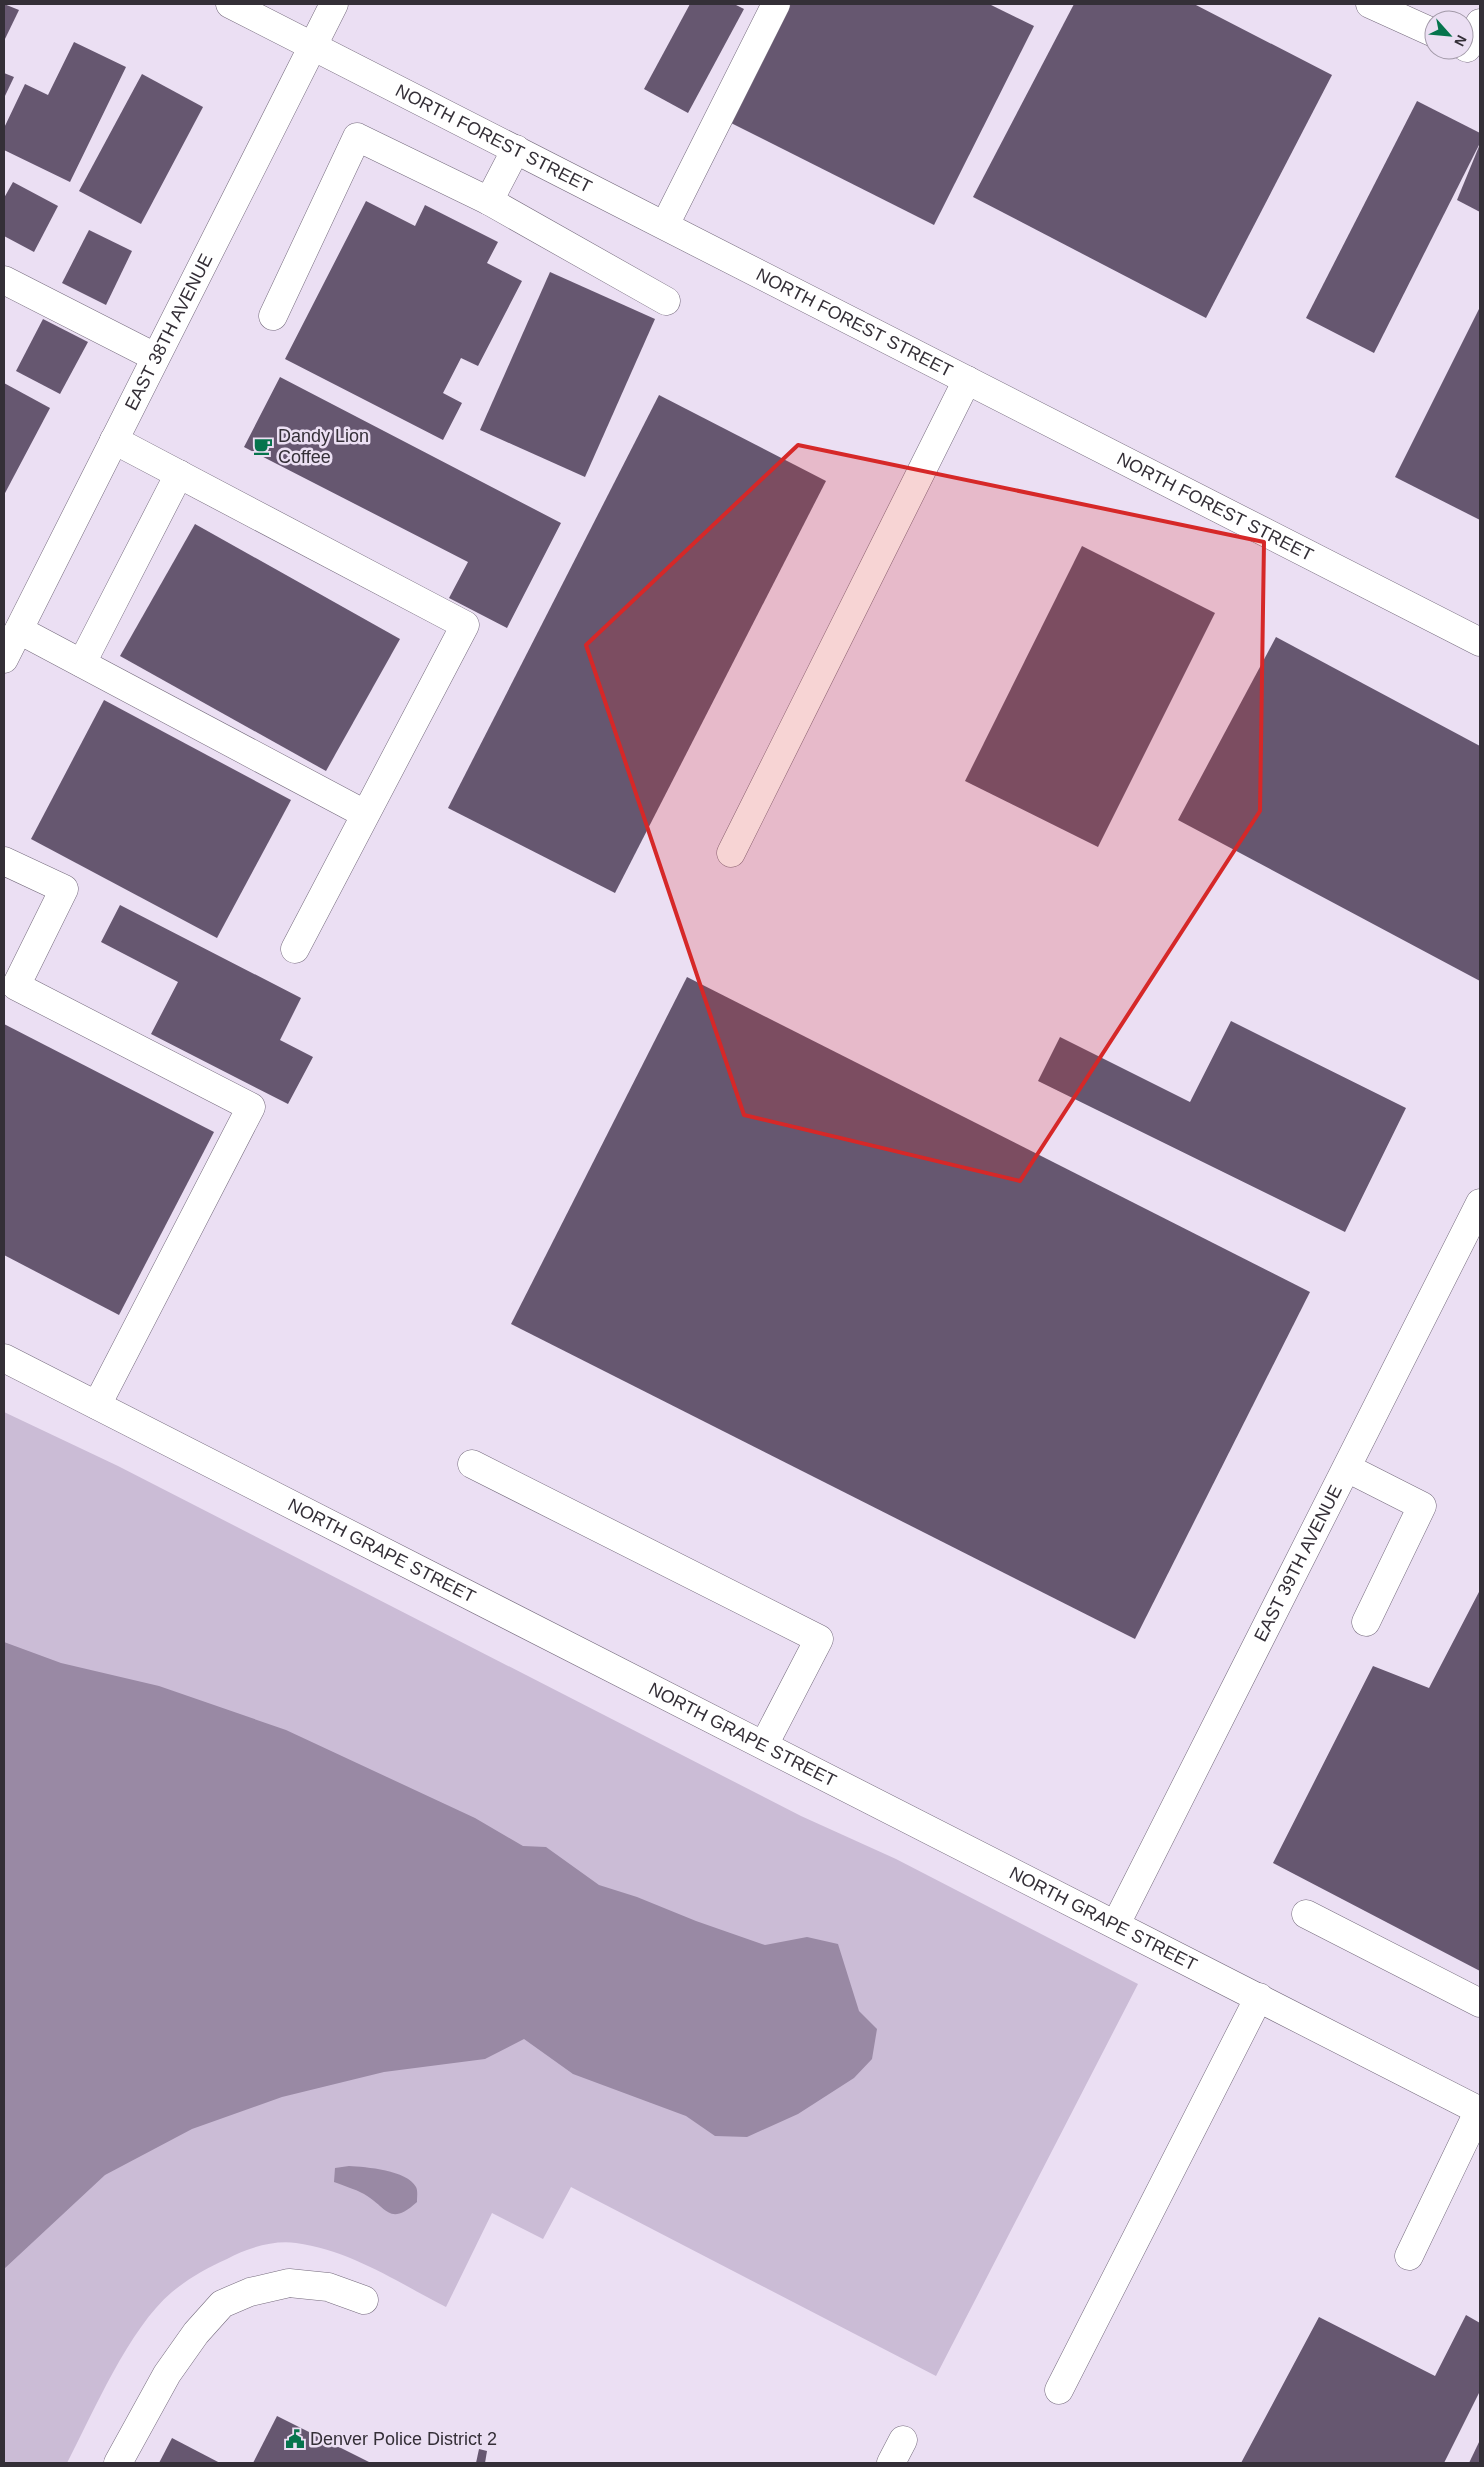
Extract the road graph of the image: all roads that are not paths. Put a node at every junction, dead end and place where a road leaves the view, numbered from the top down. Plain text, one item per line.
1 (230, 4) edge
2 (334, 4) edge
3 (776, 4) edge
4 (1370, 4) edge
5 (1480, 23) edge
6 (1424, 28) edge
7 (1474, 35) edge
8 (312, 45) junction
9 (516, 150) junction
10 (489, 201) junction
11 (665, 225) junction
12 (4, 280) edge
13 (666, 301) dead end
14 (273, 316) dead end
15 (155, 357) junction
16 (967, 380) junction
17 (114, 440) junction
18 (179, 474) junction
19 (1480, 642) edge
20 (9, 644) edge
21 (82, 663) junction
22 (366, 814) junction
23 (731, 853) dead end
24 (4, 861) edge
25 (295, 949) dead end
26 (1480, 1204) edge
27 (4, 1358) edge
28 (97, 1405) junction
29 (472, 1464) dead end
30 (1347, 1468) junction
31 (1366, 1622) dead end
32 (764, 1745) junction
33 (1306, 1914) dead end
34 (1116, 1924) junction
35 (1258, 1997) junction
36 (1480, 2004) edge
37 (1480, 2110) edge
38 (1409, 2256) dead end
39 (364, 2300) dead end
40 (1059, 2390) dead end
41 (118, 2463) edge

1 - 8 street, NORTH FOREST STREET
2 - 8 street, EAST 38TH AVENUE
3 - 11 street
4 - 6 street
5 - 7 street
8 - 9 street, NORTH FOREST STREET
8 - 15 street, EAST 38TH AVENUE
9 - 10 street
9 - 11 street, NORTH FOREST STREET
10 - 13 street
10 - 14 street
11 - 16 street, NORTH FOREST STREET
12 - 15 street
15 - 17 street, EAST 38TH AVENUE
16 - 19 street, NORTH FOREST STREET
16 - 23 street
17 - 18 street
17 - 20 street, EAST 38TH AVENUE
18 - 21 street
18 - 22 street
20 - 21 street
21 - 22 street
22 - 25 street
24 - 28 street
26 - 30 street, EAST 39TH AVENUE
27 - 28 street, NORTH GRAPE STREET
28 - 32 street, NORTH GRAPE STREET
29 - 32 street
30 - 31 street
30 - 34 street, EAST 39TH AVENUE
32 - 34 street, NORTH GRAPE STREET
33 - 36 street
34 - 35 street, NORTH GRAPE STREET
35 - 37 street, NORTH GRAPE STREET
35 - 40 street
37 - 38 street
39 - 41 street

